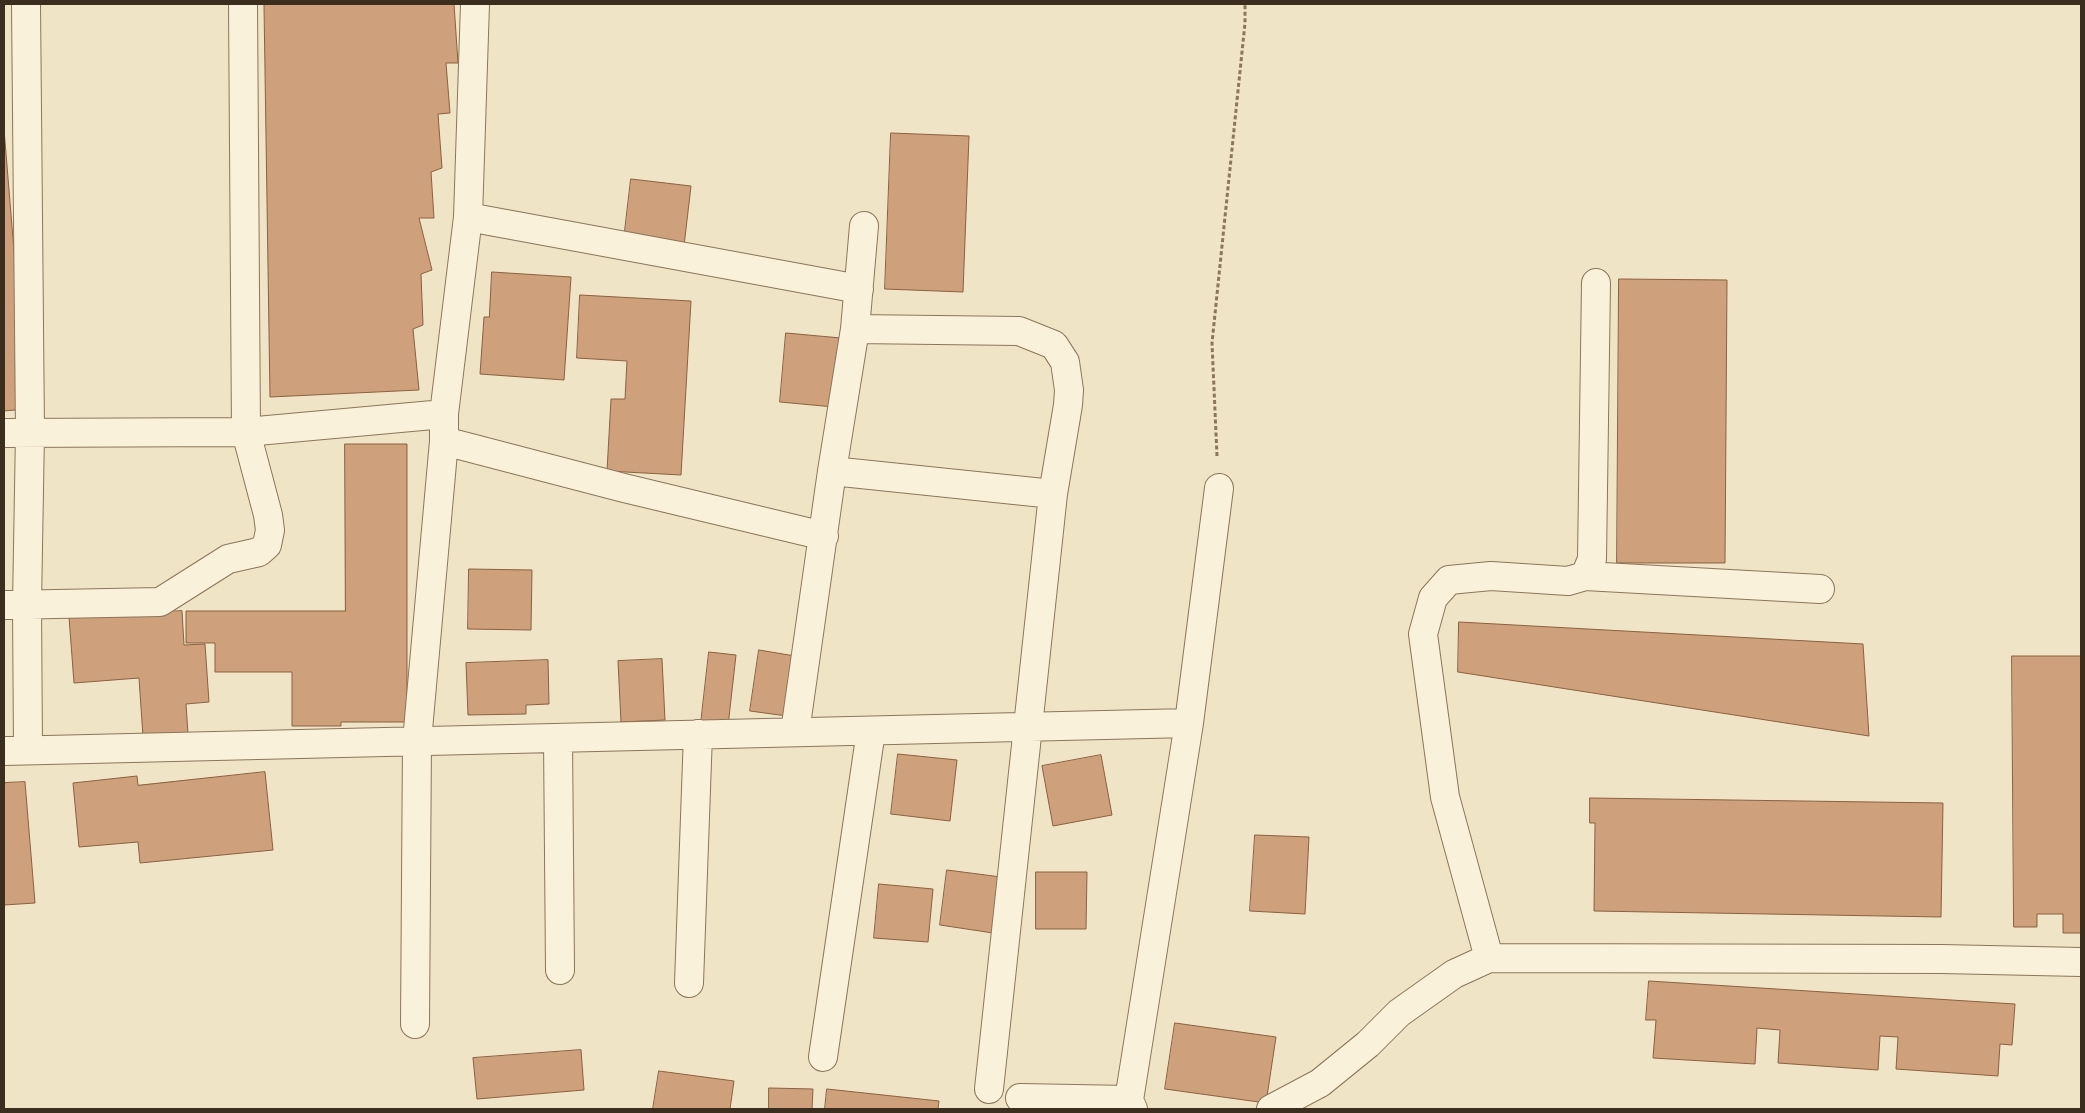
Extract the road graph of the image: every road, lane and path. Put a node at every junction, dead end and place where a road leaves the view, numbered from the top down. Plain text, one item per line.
1 (26, 4) edge
2 (243, 4) edge
3 (475, 4) edge
4 (1245, 4) edge
5 (468, 217) junction
6 (864, 226) dead end
7 (1596, 283) dead end
8 (859, 289) junction
9 (855, 328) junction
10 (444, 428) junction
11 (246, 432) junction
12 (17, 433) edge
13 (832, 471) junction
14 (1219, 488) joint
15 (1053, 494) junction
16 (824, 536) junction
17 (1585, 576) junction
18 (1820, 589) dead end
19 (15, 605) edge
20 (1189, 723) junction
21 (1030, 727) junction
22 (871, 731) junction
23 (795, 732) junction
24 (698, 734) junction
25 (558, 738) junction
26 (418, 741) junction
27 (16, 750) edge
28 (1489, 958) junction
29 (2081, 962) edge
30 (560, 970) dead end
31 (690, 983) dead end
32 (415, 1024) dead end
33 (823, 1057) dead end
34 (989, 1090) dead end
35 (1020, 1098) dead end
36 (1131, 1105) edge
37 (1271, 1109) edge

1 - 12 street
2 - 11 street
3 - 5 street
4 - 14 path
5 - 8 street
5 - 10 street
6 - 8 street
7 - 17 street
8 - 9 street
9 - 13 street
9 - 15 street
10 - 11 street
10 - 16 street
10 - 26 street
11 - 12 street
11 - 19 street
12 - 19 street
13 - 15 street
13 - 16 street
14 - 20 street
15 - 21 street
16 - 23 street
17 - 18 street
17 - 28 street
19 - 27 street
20 - 21 street
20 - 36 street
21 - 22 street
21 - 34 street
22 - 23 street
22 - 33 street
23 - 24 street
24 - 25 street
24 - 31 street
25 - 26 street
25 - 30 street
26 - 27 street
26 - 32 street
28 - 29 street
28 - 37 street
35 - 36 street

